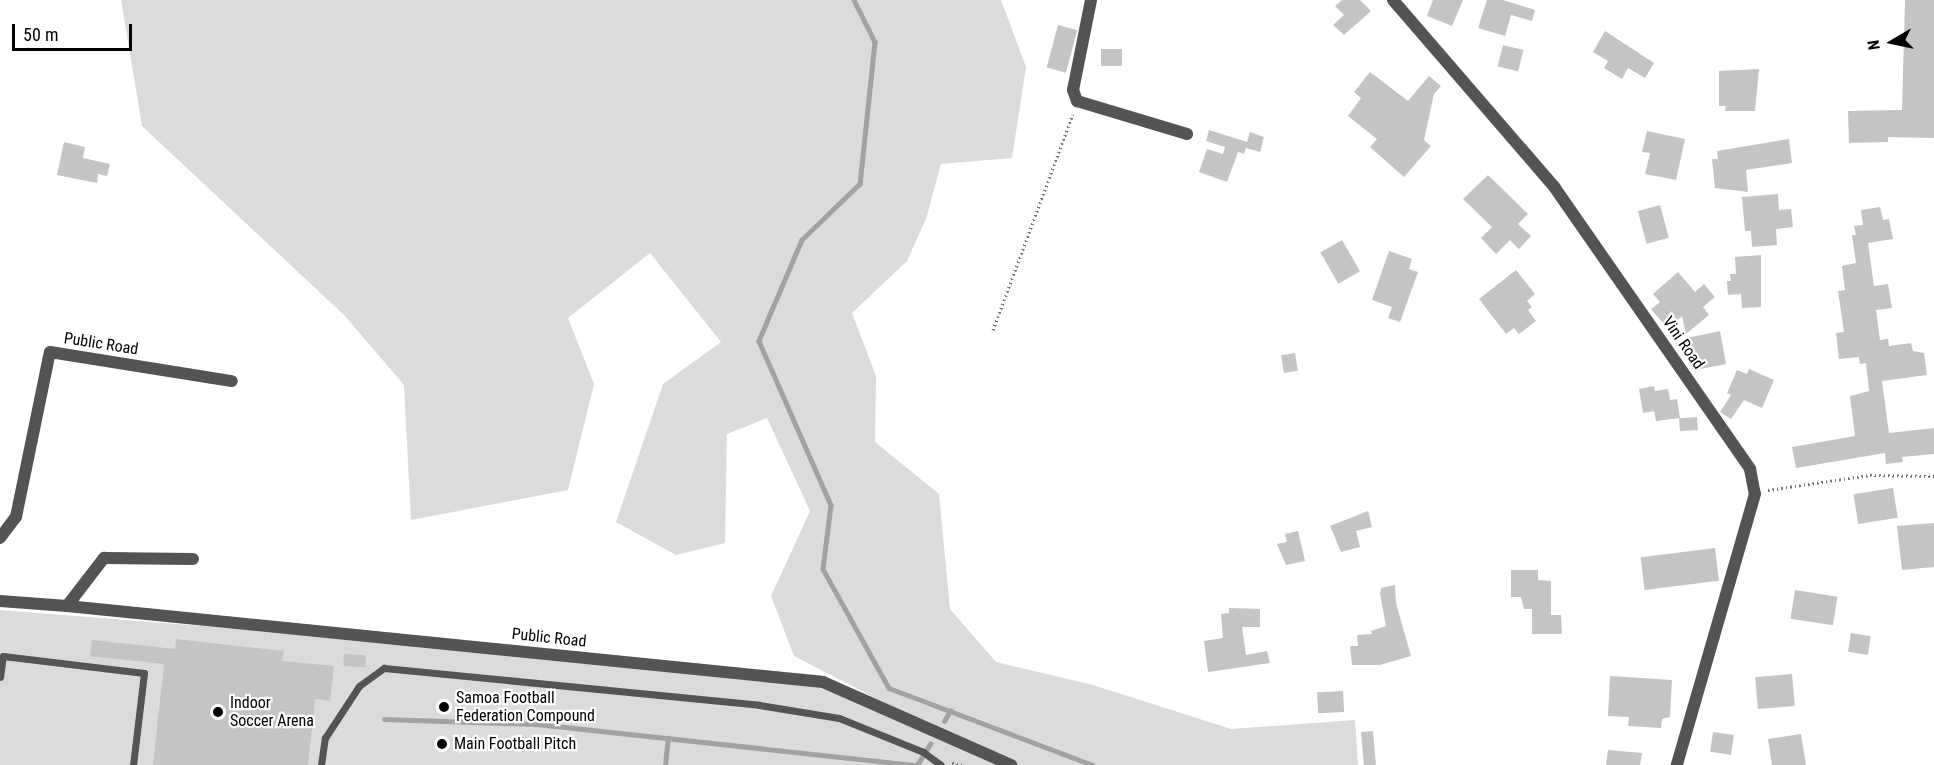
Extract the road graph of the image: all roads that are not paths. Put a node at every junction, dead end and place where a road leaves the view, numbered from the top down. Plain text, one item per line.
1 (1091, 0) edge
2 (1393, 0) edge
3 (1187, 135) dead end
4 (232, 381) dead end
5 (0, 538) edge
6 (193, 559) dead end
7 (0, 601) edge
8 (67, 606) junction
9 (0, 677) edge
10 (133, 765) edge
11 (321, 765) edge
12 (941, 765) edge
13 (1011, 765) edge
14 (1677, 765) edge

1 - 3 street
2 - 14 street, Vini Road
4 - 5 street, Public Road
6 - 8 street
7 - 8 street, Public Road
8 - 13 street, Public Road
9 - 10 lane
11 - 12 lane

